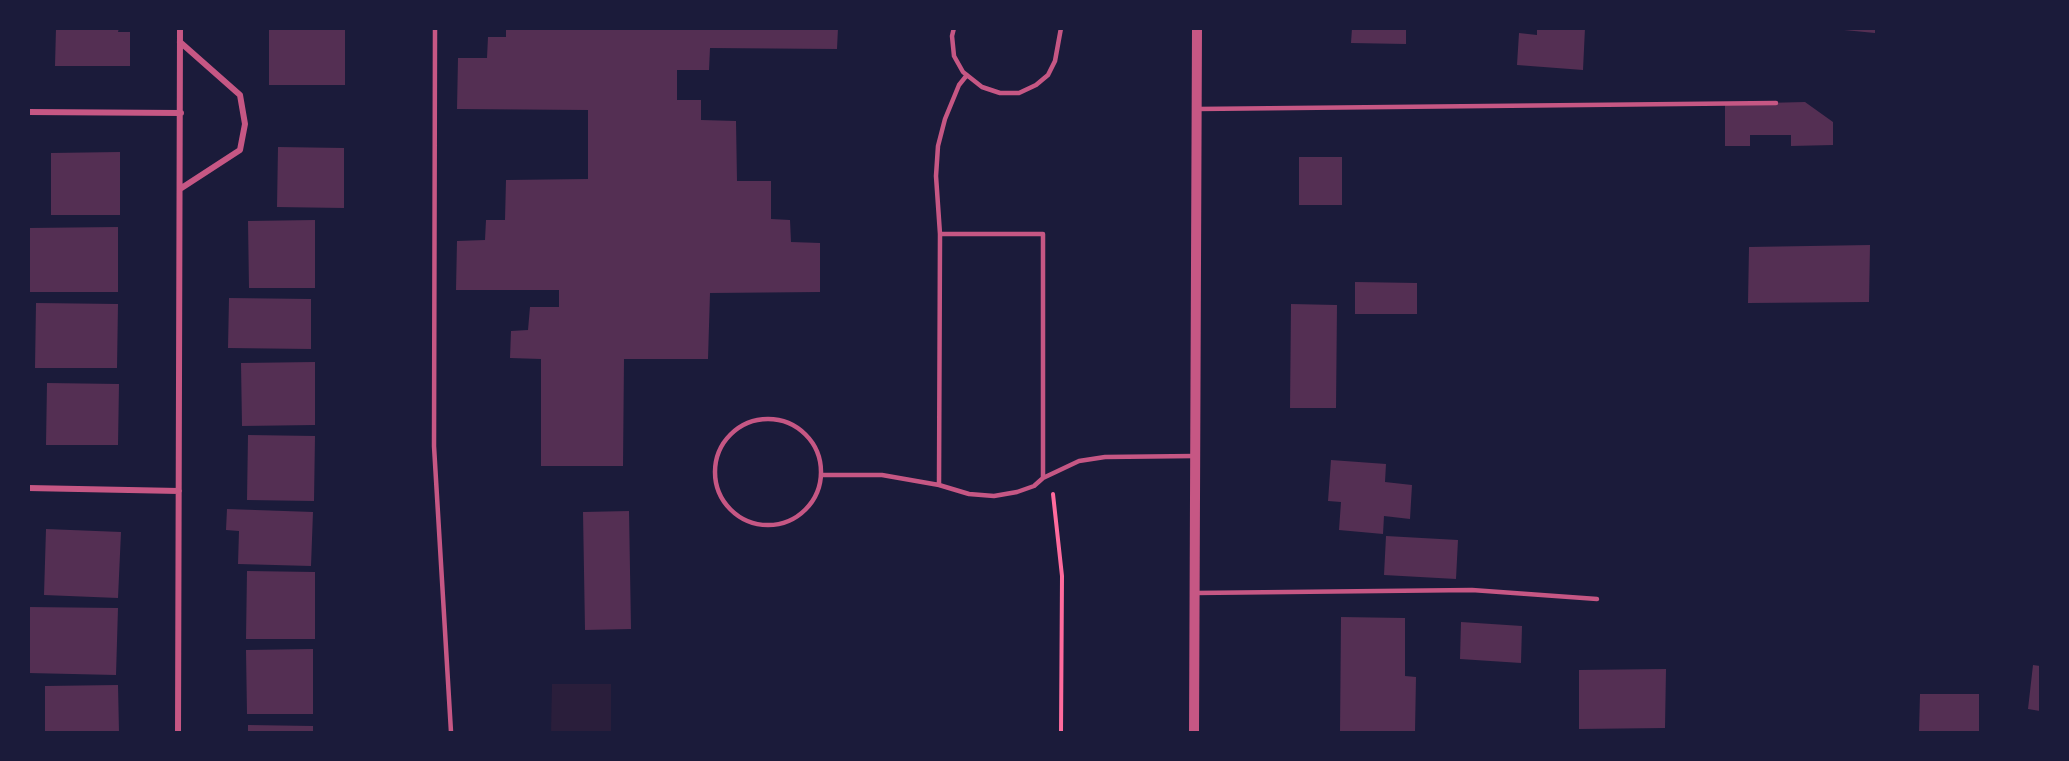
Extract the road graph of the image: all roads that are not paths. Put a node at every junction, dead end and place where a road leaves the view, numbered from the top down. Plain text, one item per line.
1 (180, 28) edge
2 (435, 28) edge
3 (954, 28) edge
4 (1061, 28) edge
5 (1197, 28) edge
6 (180, 42) junction
7 (967, 75) junction
8 (1776, 103) dead end
9 (1197, 109) junction
10 (28, 112) edge
11 (181, 113) junction
12 (180, 189) junction
13 (940, 234) junction
14 (1195, 456) junction
15 (821, 475) junction
16 (1043, 478) junction
17 (939, 485) junction
18 (28, 488) edge
19 (179, 491) junction
20 (1195, 593) junction
21 (1598, 599) dead end
22 (178, 732) edge
23 (451, 732) edge
24 (1194, 732) edge

1 - 6 street
2 - 23 lane
3 - 7 lane
4 - 7 lane
5 - 9 street
6 - 11 street
6 - 12 street
7 - 13 lane
8 - 9 lane
9 - 14 street
10 - 11 street
11 - 12 street
12 - 19 street
13 - 16 lane
13 - 17 lane
14 - 16 lane
14 - 20 street
15 - 15 lane
15 - 17 lane
16 - 17 lane
18 - 19 street
19 - 22 street
20 - 21 lane
20 - 24 street

